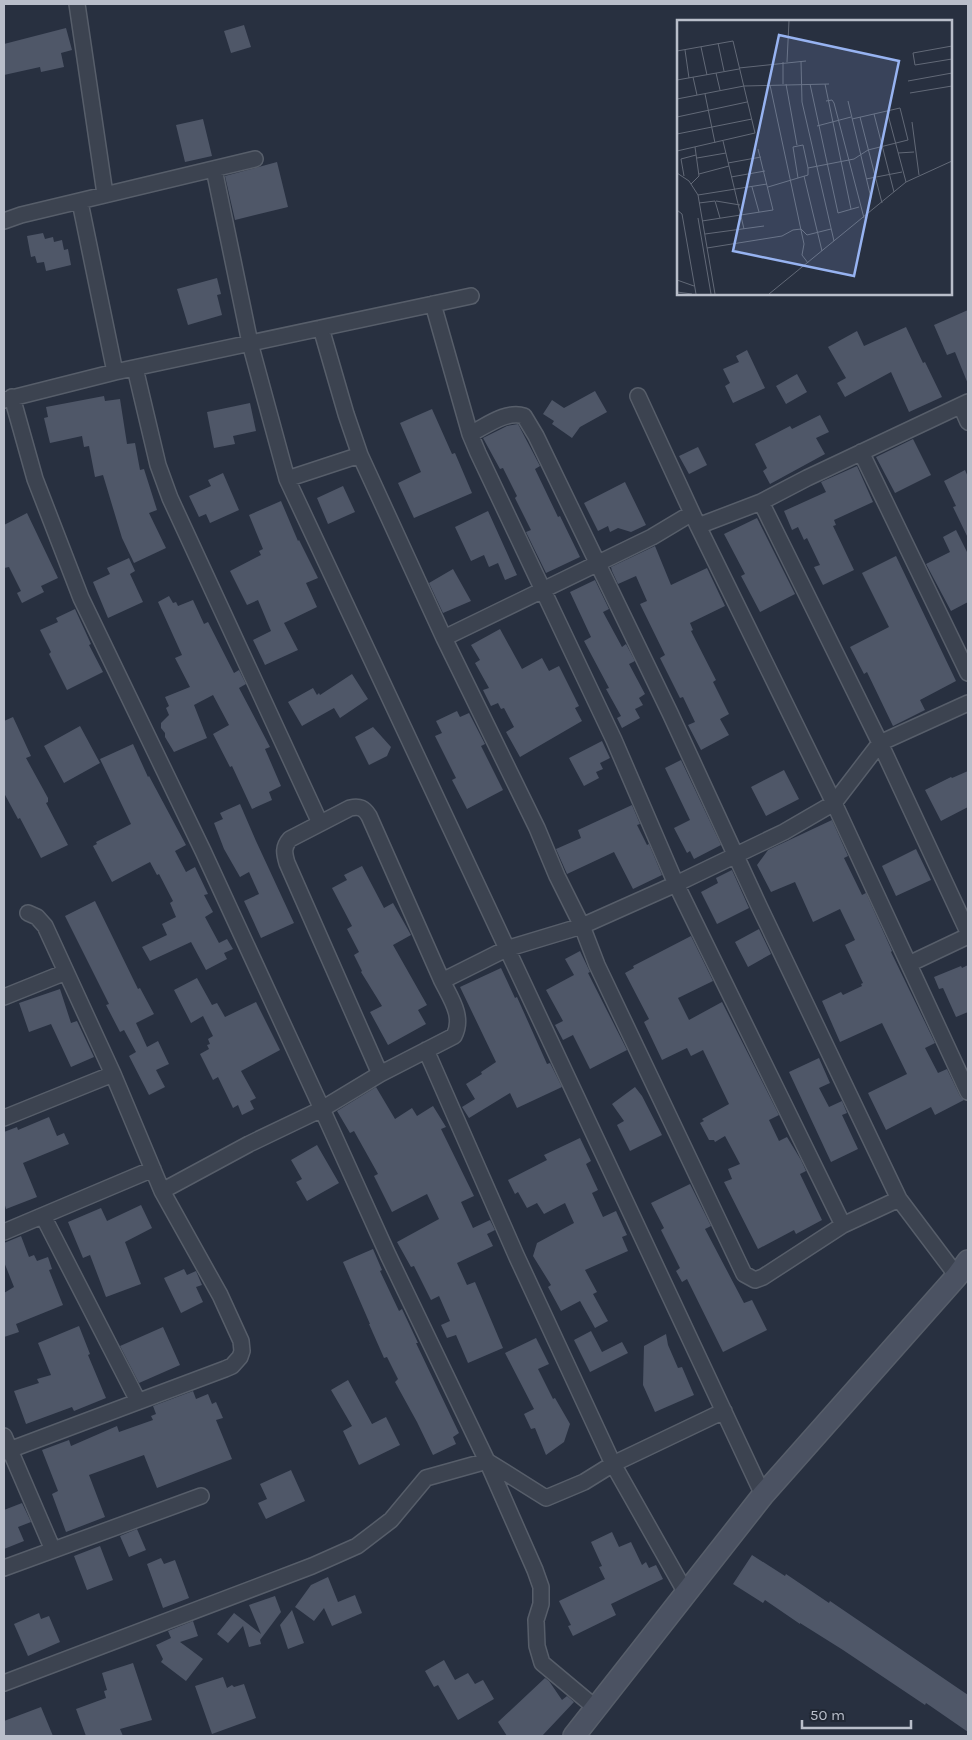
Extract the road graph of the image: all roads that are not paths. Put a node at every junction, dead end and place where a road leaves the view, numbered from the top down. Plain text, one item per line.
1 (78, 4) edge
2 (255, 159) dead end
3 (214, 169) junction
4 (105, 194) junction
5 (80, 202) junction
6 (4, 221) edge
7 (471, 296) dead end
8 (433, 304) junction
9 (321, 328) junction
10 (250, 343) junction
11 (135, 368) junction
12 (115, 372) junction
13 (638, 396) dead end
14 (8, 399) edge
15 (964, 404) edge
16 (968, 422) edge
17 (470, 434) junction
18 (861, 452) junction
19 (360, 455) junction
20 (287, 479) junction
21 (761, 502) junction
22 (695, 519) junction
23 (598, 563) junction
24 (542, 589) junction
25 (444, 638) junction
26 (968, 673) edge
27 (968, 703) edge
28 (880, 743) junction
29 (834, 803) junction
30 (320, 823) junction
31 (736, 854) junction
32 (676, 884) junction
33 (28, 913) dead end
34 (582, 926) junction
35 (968, 932) edge
36 (968, 936) edge
37 (506, 949) junction
38 (909, 964) junction
39 (66, 972) junction
40 (442, 981) junction
41 (4, 997) edge
42 (426, 1050) junction
43 (114, 1074) junction
44 (380, 1074) junction
45 (968, 1092) edge
46 (322, 1109) junction
47 (4, 1118) edge
48 (153, 1169) junction
49 (162, 1191) junction
50 (899, 1199) junction
51 (43, 1216) junction
52 (843, 1225) junction
53 (4, 1232) edge
54 (963, 1269) edge
55 (138, 1401) junction
56 (724, 1411) junction
57 (6, 1445) edge
58 (487, 1461) junction
59 (613, 1464) junction
60 (763, 1495) junction
61 (201, 1496) dead end
62 (53, 1550) junction
63 (4, 1568) edge
64 (686, 1593) junction
65 (4, 1683) edge
66 (596, 1709) junction
67 (574, 1736) edge

1 - 4 street
2 - 3 street
3 - 4 street
3 - 10 street
4 - 5 street
5 - 6 street
5 - 12 street
7 - 8 street
8 - 9 street
8 - 17 street
9 - 10 street
9 - 19 street
10 - 11 street
10 - 20 street
11 - 12 street
11 - 30 street
12 - 14 street
13 - 22 street
14 - 46 street
15 - 16 street
15 - 18 street
17 - 23 street
17 - 24 street
18 - 21 street
18 - 26 street
19 - 20 street
19 - 25 street
20 - 37 street
21 - 22 street
21 - 28 street
22 - 23 street
22 - 29 street
23 - 24 street
23 - 31 street
24 - 25 street
24 - 32 street
25 - 34 street
27 - 28 street
28 - 29 street
28 - 35 street
29 - 31 street
29 - 38 street
30 - 40 street
30 - 44 street
31 - 32 street
31 - 50 street
32 - 34 street
32 - 52 street
33 - 39 street
34 - 37 street
34 - 52 street
36 - 38 street
37 - 40 street
37 - 56 street
38 - 45 street
39 - 41 street
39 - 43 street
40 - 42 street
42 - 44 street
42 - 59 street
43 - 47 street
43 - 48 street
44 - 46 street
46 - 49 street
46 - 58 street
48 - 49 street
48 - 51 street
49 - 55 street
50 - 52 street
50 - 54 street
51 - 53 street
51 - 55 street
54 - 60 street
55 - 57 street
56 - 59 street
56 - 60 street
57 - 62 street
58 - 59 street
58 - 65 street
58 - 66 street
59 - 64 street
60 - 64 street
61 - 62 street
62 - 63 street
64 - 66 street
66 - 67 street

